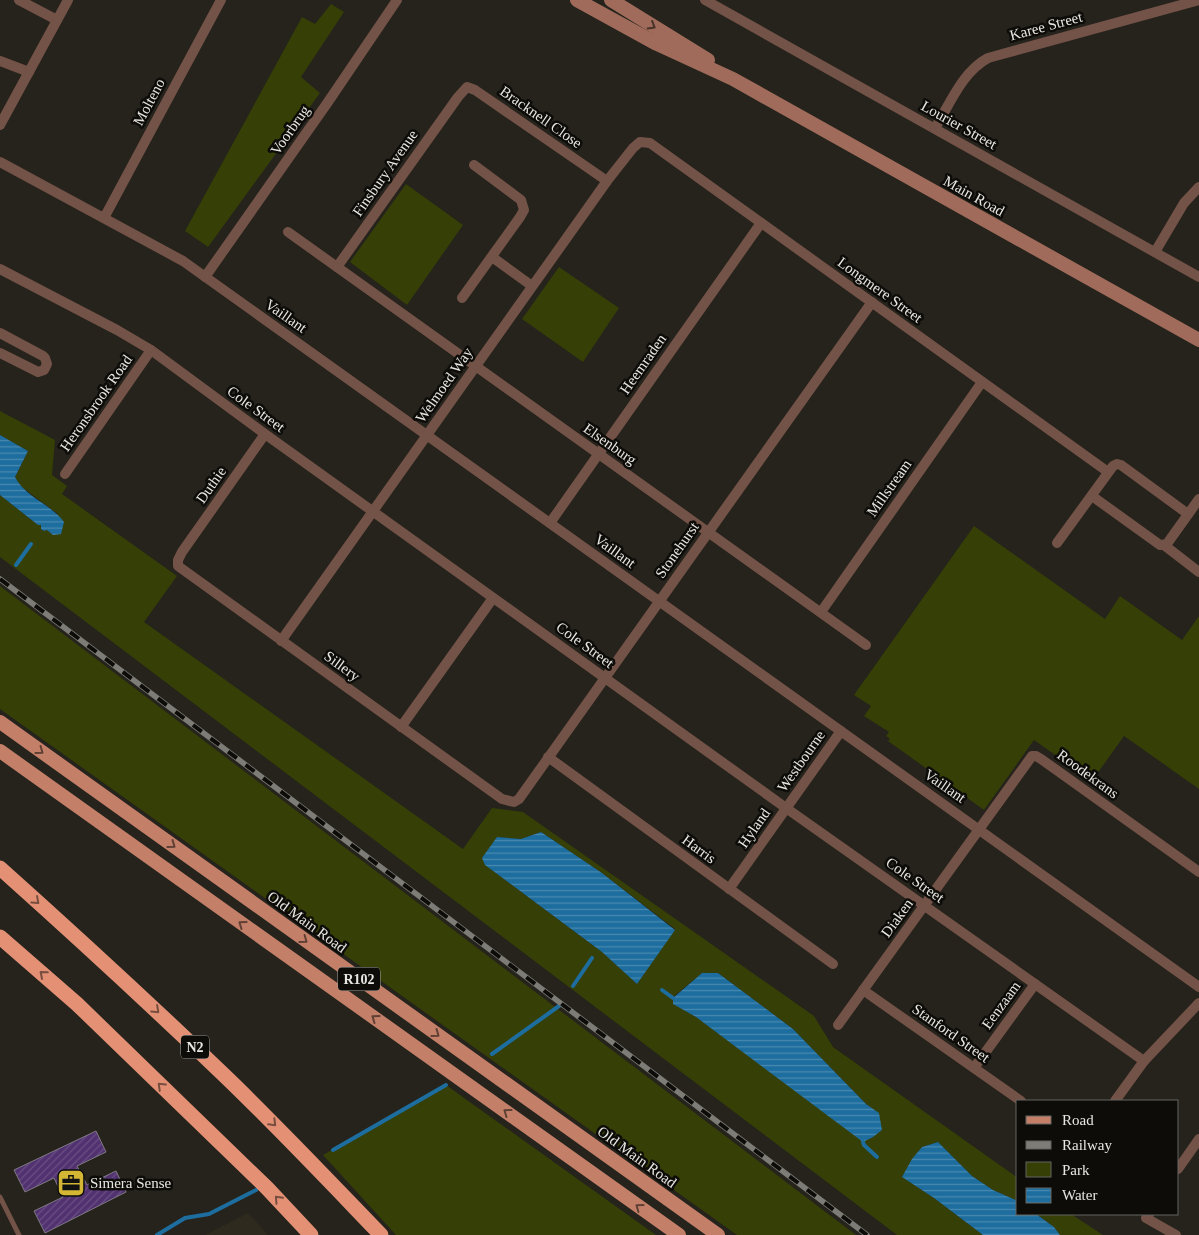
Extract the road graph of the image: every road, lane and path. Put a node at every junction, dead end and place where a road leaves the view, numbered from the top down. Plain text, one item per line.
1 (19, 0) edge
2 (68, 0) edge
3 (221, 0) edge
4 (397, 0) edge
5 (578, 0) edge
6 (611, 0) edge
7 (705, 0) edge
8 (1199, 0) edge
9 (57, 20) junction
10 (0, 61) edge
11 (29, 72) junction
12 (733, 79) junction
13 (458, 97) joint
14 (0, 125) edge
15 (935, 128) junction
16 (633, 148) joint
17 (0, 162) edge
18 (474, 165) dead end
19 (607, 181) junction
20 (1199, 187) edge
21 (104, 218) junction
22 (760, 223) junction
23 (288, 232) dead end
24 (1155, 252) junction
25 (492, 257) junction
26 (337, 267) junction
27 (0, 269) edge
28 (205, 277) junction
29 (1199, 277) edge
30 (532, 286) junction
31 (462, 298) dead end
32 (872, 302) junction
33 (0, 334) edge
34 (1199, 340) edge
35 (151, 350) junction
36 (0, 353) edge
37 (476, 366) junction
38 (982, 382) junction
39 (265, 434) junction
40 (427, 434) junction
41 (598, 454) junction
42 (1108, 472) junction
43 (65, 474) dead end
44 (1092, 496) junction
45 (1199, 499) edge
46 (372, 511) junction
47 (1188, 514) junction
48 (550, 522) junction
49 (708, 532) junction
50 (1058, 543) dead end
51 (1164, 545) junction
52 (182, 552) joint
53 (1199, 572) edge
54 (493, 598) junction
55 (659, 601) junction
56 (821, 612) junction
57 (281, 641) junction
58 (866, 644) dead end
59 (604, 678) junction
60 (0, 722) edge
61 (401, 727) junction
62 (841, 731) junction
63 (0, 751) edge
64 (548, 757) junction
65 (502, 799) joint
66 (786, 808) junction
67 (980, 829) junction
68 (0, 868) edge
69 (1199, 872) edge
70 (729, 889) junction
71 (925, 905) junction
72 (0, 937) edge
73 (833, 964) dead end
74 (1035, 984) junction
75 (1199, 987) edge
76 (864, 990) junction
77 (1199, 1004) edge
78 (838, 1025) dead end
79 (1144, 1061) junction
80 (974, 1068) junction
81 (1020, 1100) edge
82 (1116, 1100) edge
83 (1199, 1139) edge
84 (1179, 1168) edge
85 (0, 1197) edge
86 (7, 1212) junction
87 (1145, 1215) edge
88 (0, 1216) edge
89 (19, 1235) edge
90 (311, 1235) edge
91 (381, 1235) edge
92 (679, 1235) edge
93 (718, 1235) edge
94 (1176, 1235) edge

1 - 9 street
2 - 9 street
3 - 21 street, Molteno
4 - 28 street, Voorbrug
5 - 12 main road, Main Road
6 -> 12 main road, Main Road
7 - 15 street, Lourier Street
8 - 15 street, Karee Street
9 - 11 street
10 - 11 street
11 - 14 street
12 - 34 main road, Main Road
13 - 19 street, Bracknell Close
13 - 26 street, Finsbury Avenue
15 - 24 street, Lourier Street
16 - 19 street, Welmoed Way
16 - 22 street, Longmere Street
17 - 21 street, Vaillant
18 - 25 street
19 - 30 street, Welmoed Way
20 - 24 street
21 - 28 street, Vaillant
22 - 32 street, Longmere Street
22 - 41 street, Heemraden
23 - 26 street, Elsenburg
24 - 29 street, Lourier Street
25 - 30 street
25 - 31 street
26 - 37 street, Elsenburg
27 - 35 street, Cole Street
28 - 40 street, Vaillant
30 - 37 street, Welmoed Way
32 - 38 street, Longmere Street
32 - 49 street, Stonehurst
33 - 36 street
35 - 39 street, Cole Street
35 - 43 street, Heronsbrook Road
37 - 40 street, Welmoed Way
37 - 41 street, Elsenburg
38 - 42 street, Longmere Street
38 - 56 street, Millstream
39 - 46 street, Cole Street
39 - 52 street, Duthie
40 - 46 street, Welmoed Way
40 - 48 street, Vaillant
41 - 48 street, Heemraden
41 - 49 street, Elsenburg
42 - 44 street
42 - 47 street
44 - 50 street
44 - 51 street
45 - 47 street
46 - 54 street, Cole Street
46 - 57 street, Welmoed Way
47 - 51 street
48 - 55 street, Vaillant
49 - 55 street, Stonehurst
49 - 56 street, Elsenburg
51 - 53 street
52 - 57 street, Sillery
54 - 59 street, Cole Street
54 - 61 street
55 - 59 street, Stonehurst
55 - 62 street, Vaillant
56 - 58 street, Elsenburg
57 - 61 street, Sillery
59 - 64 street, Stonehurst
59 - 66 street, Cole Street
60 -> 93 main road, Old Main Road / R102
61 - 65 street, Sillery
62 - 66 street, Westbourne
62 - 67 street, Vaillant
92 -> 63 main road, R102
64 - 65 street, Stonehurst
64 - 70 street, Harris
66 - 70 street, Hyland
66 - 71 street, Cole Street
67 - 69 street, Roodekrans
67 - 71 street, Diaken
67 - 75 street, Vaillant
68 -> 91 highway, N2
70 - 73 street, Harris
71 - 74 street, Cole Street
71 - 76 street, Diaken
90 -> 72 highway
74 - 79 street, Cole Street
74 - 80 street, Eenzaam
76 - 78 street, Diaken
76 - 80 street, Stanford Street
77 - 79 street
79 - 82 street
80 - 81 street, Stanford Street
83 - 84 street
85 - 86 lane
86 - 88 lane
86 - 89 lane
87 - 94 street

